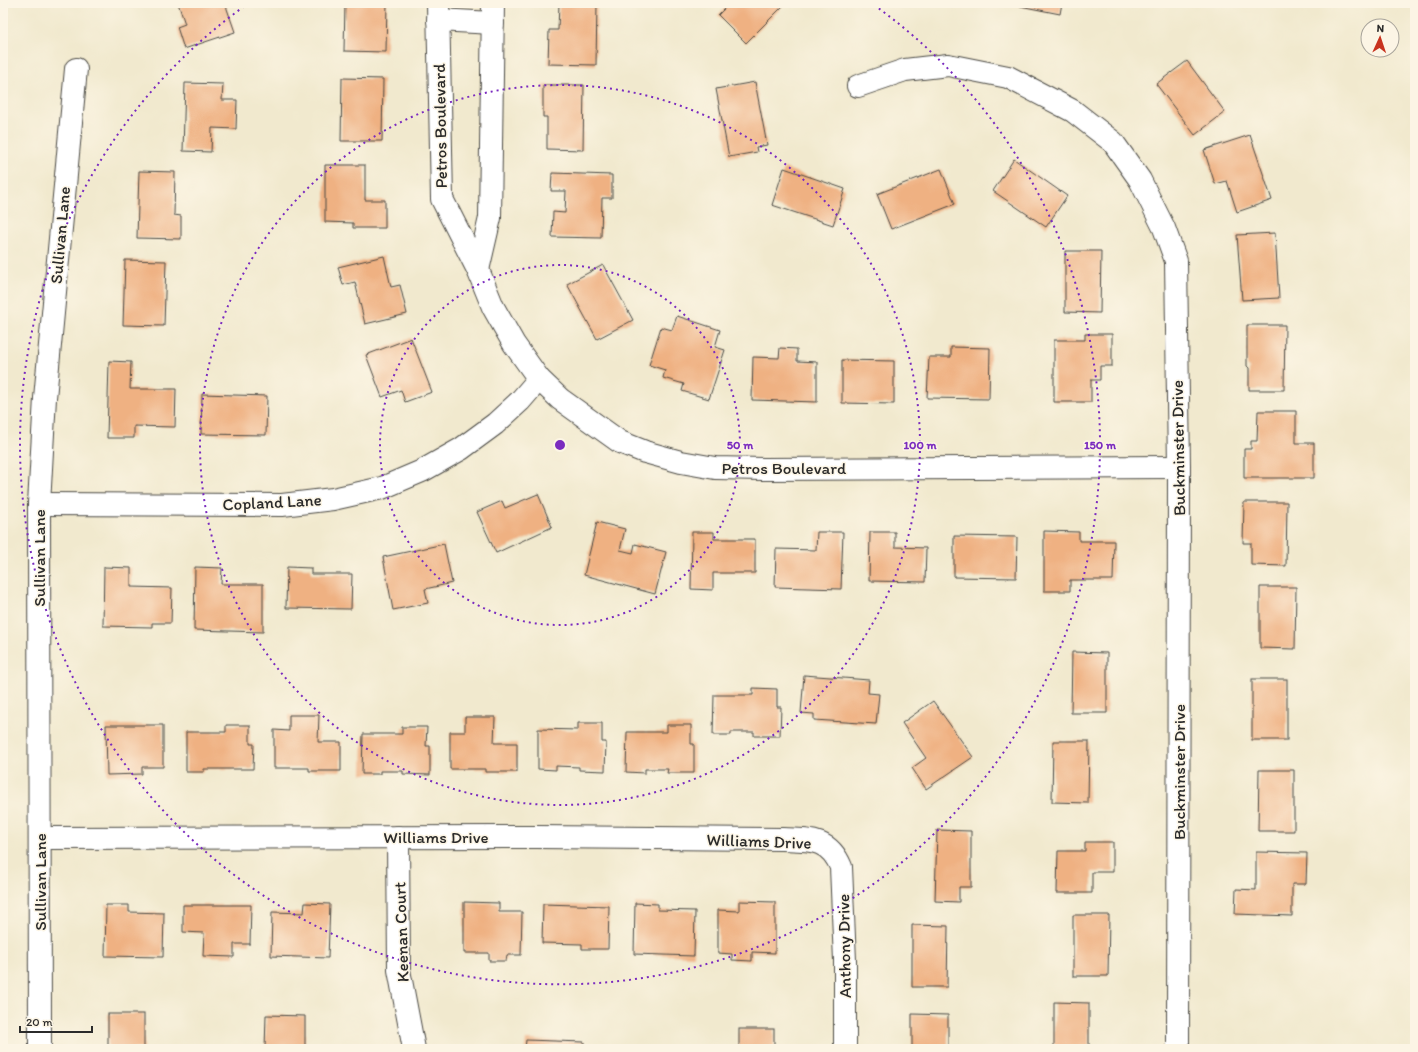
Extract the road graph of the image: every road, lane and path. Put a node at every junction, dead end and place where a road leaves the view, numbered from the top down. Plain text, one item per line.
1 (438, 12) edge
2 (493, 13) edge
3 (76, 69) dead end
4 (858, 86) dead end
5 (478, 270) junction
6 (539, 379) junction
7 (1179, 467) junction
8 (39, 504) junction
9 (398, 837) junction
10 (40, 838) junction
11 (829, 848) joint
12 (40, 1049) edge
13 (414, 1049) edge
14 (845, 1049) edge
15 (1178, 1049) edge

1 - 2 street, Petros Boulevard
1 - 5 street, Petros Boulevard
2 - 5 street, Petros Boulevard
3 - 8 street, Sullivan Lane
4 - 7 street, Buckminster Drive
5 - 6 street, Petros Boulevard
6 - 7 street, Petros Boulevard
6 - 8 street, Copland Lane
7 - 15 street, Buckminster Drive
8 - 10 street, Sullivan Lane
9 - 10 street, Williams Drive
9 - 11 street, Williams Drive
9 - 13 street, Keenan Court
10 - 12 street, Sullivan Lane
11 - 14 street, Anthony Drive

